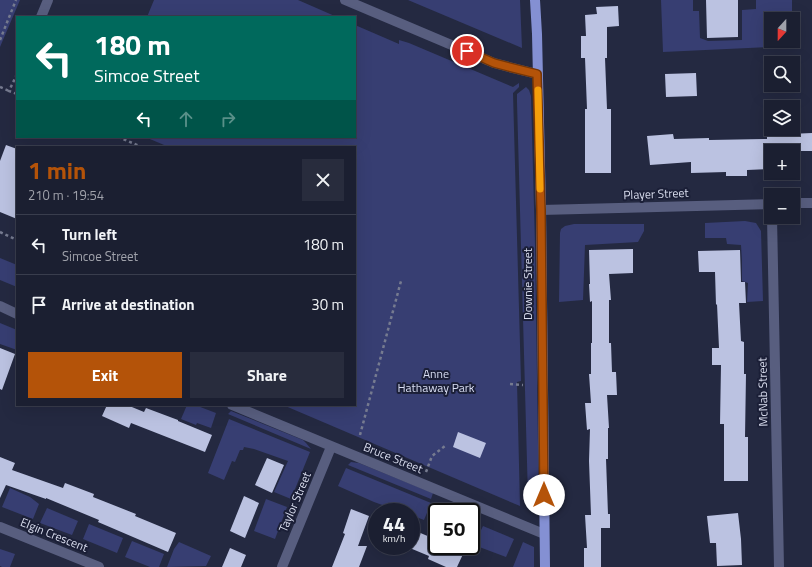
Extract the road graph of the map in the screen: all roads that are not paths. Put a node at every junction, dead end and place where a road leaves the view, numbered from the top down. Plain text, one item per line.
1 (48, 0) edge
2 (345, 0) edge
3 (535, 0) edge
4 (41, 16) edge
5 (537, 74) junction
6 (800, 203) edge
7 (812, 203) edge
8 (764, 204) edge
9 (541, 210) junction
10 (772, 224) edge
11 (0, 306) edge
12 (16, 314) edge
13 (234, 406) edge
14 (331, 447) junction
15 (0, 527) edge
16 (544, 534) junction
17 (99, 567) edge
18 (282, 567) edge
19 (545, 567) edge
20 (779, 567) edge

1 - 4 street
2 - 5 street
3 - 5 main road, Downie Street
5 - 9 main road, Downie Street
6 - 7 street
8 - 9 street, Player Street
9 - 16 main road, Downie Street
10 - 20 street, McNab Street
11 - 12 street
13 - 14 street, Bruce Street
14 - 16 street, Bruce Street
14 - 18 street, Taylor Street
15 - 17 street, Elgin Crescent
16 - 19 main road, Downie Street

